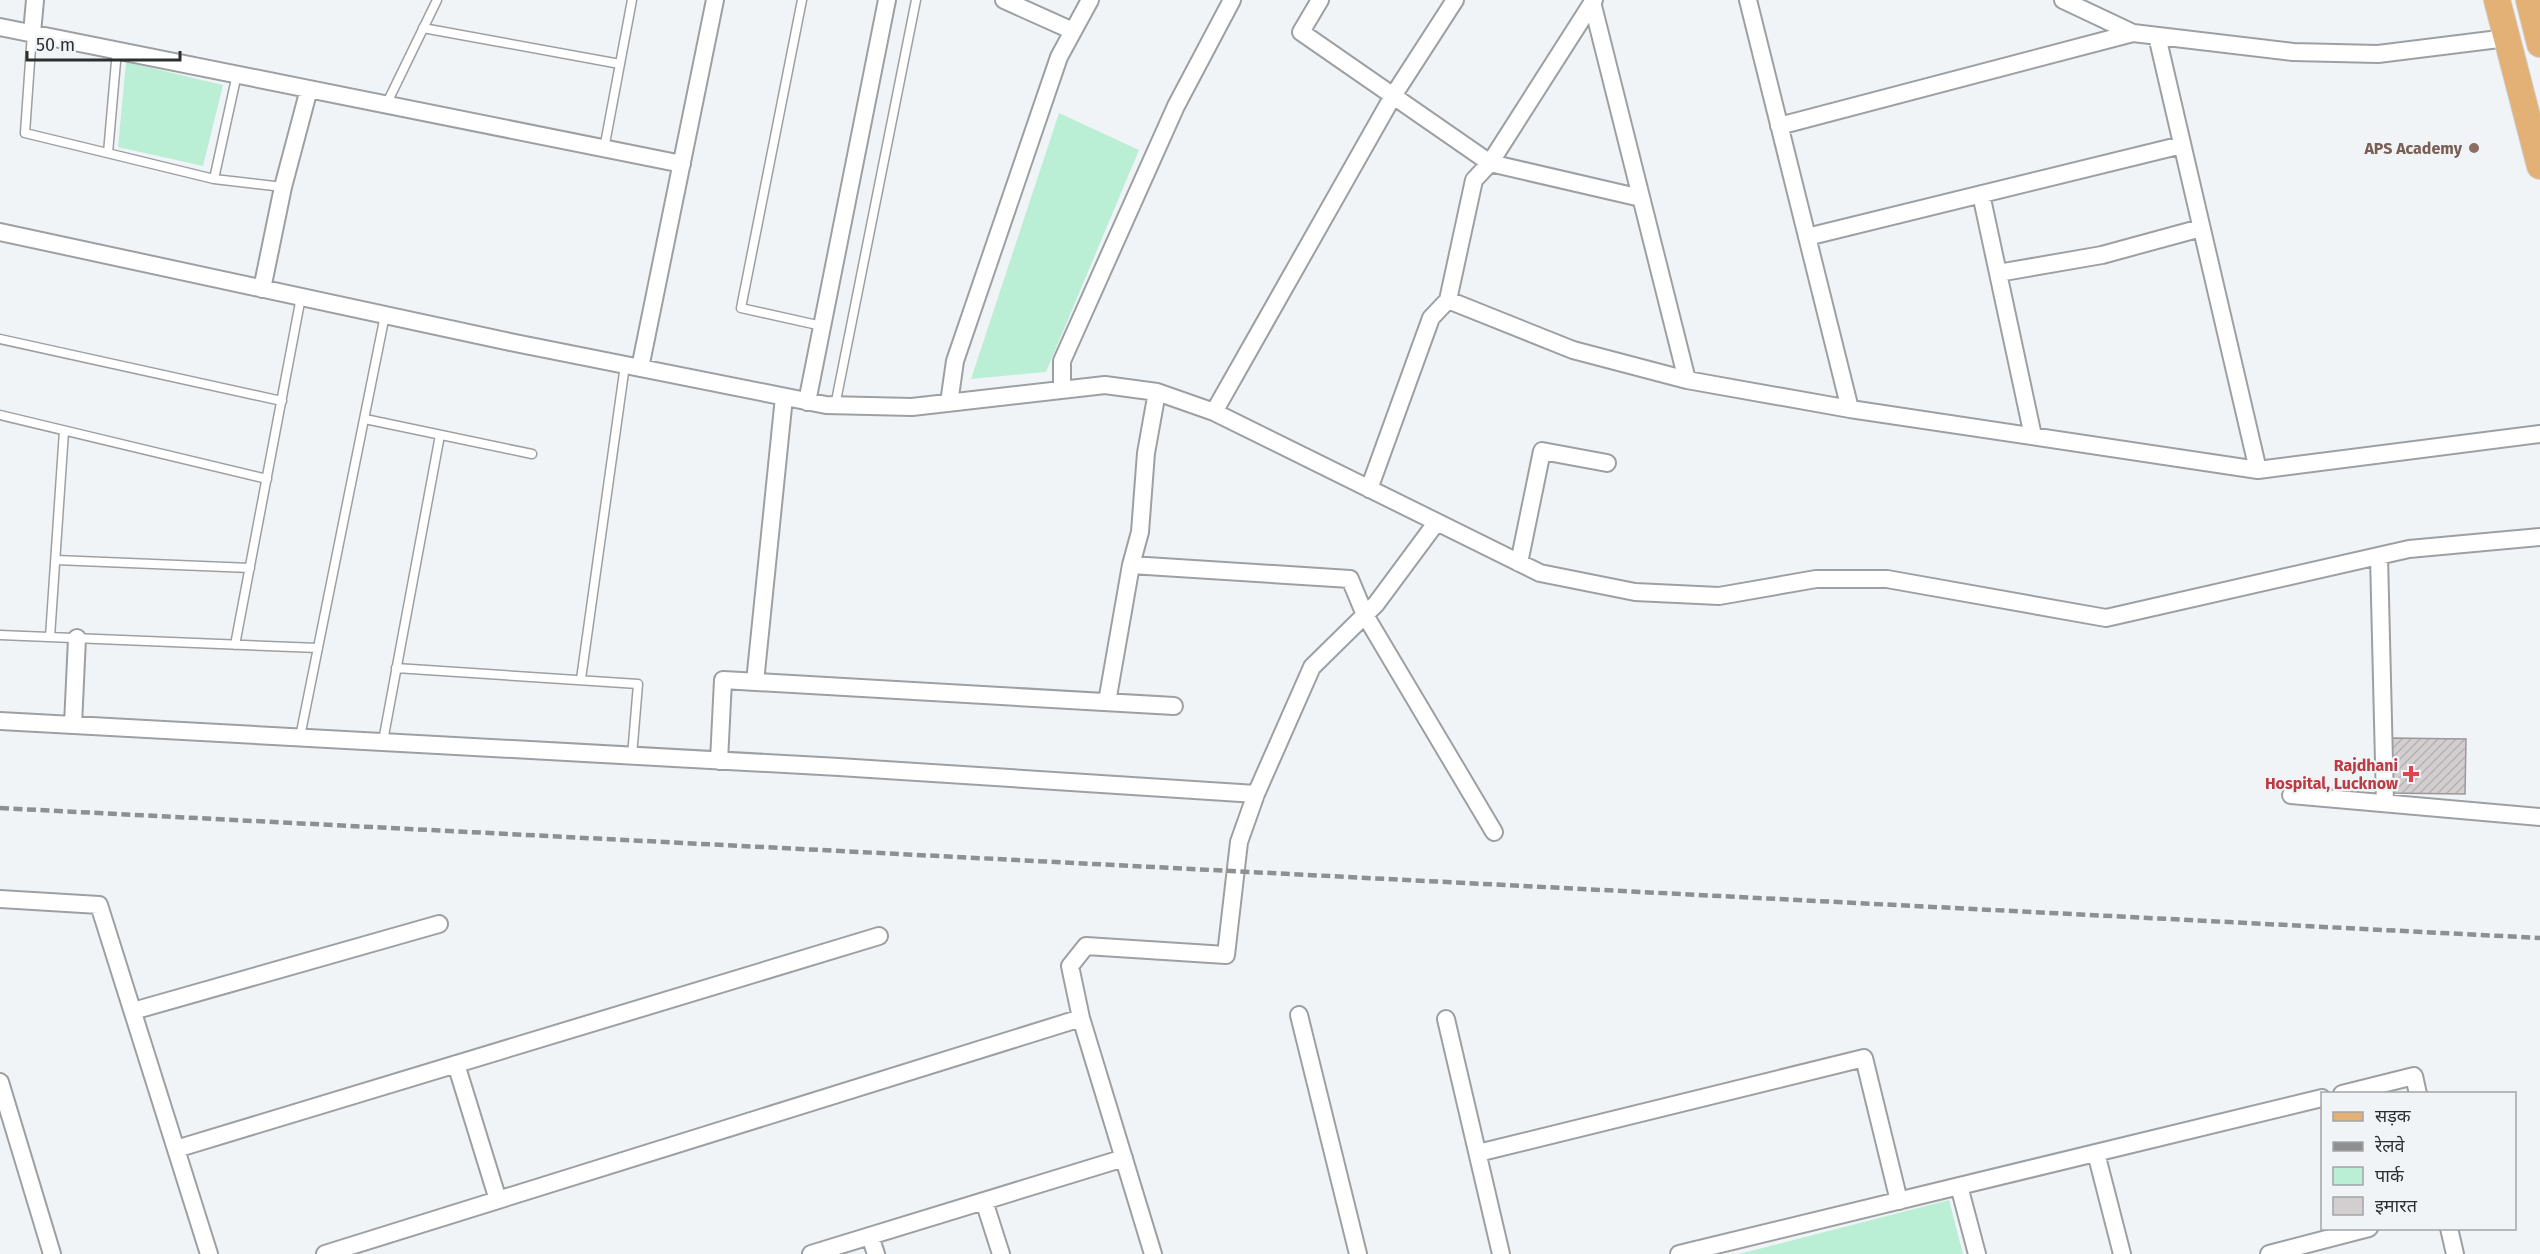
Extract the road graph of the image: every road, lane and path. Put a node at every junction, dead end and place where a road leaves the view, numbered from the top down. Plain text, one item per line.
1 (34, 0) edge
2 (437, 0) edge
3 (632, 0) edge
4 (715, 0) edge
5 (802, 0) edge
6 (887, 0) edge
7 (916, 0) edge
8 (1004, 0) edge
9 (1090, 0) edge
10 (1232, 0) edge
11 (1320, 0) edge
12 (1455, 0) edge
13 (1748, 0) edge
14 (2063, 0) edge
15 (2497, 0) edge
16 (2529, 0) edge
17 (1593, 1) edge
18 (0, 27) edge
19 (423, 27) junction
20 (1073, 31) junction
21 (33, 33) junction
22 (2133, 33) junction
23 (2157, 36) junction
24 (2507, 38) junction
25 (2540, 44) edge
26 (117, 50) junction
27 (620, 64) junction
28 (237, 74) junction
29 (309, 89) junction
30 (1393, 96) junction
31 (386, 105) junction
32 (1779, 126) junction
33 (2182, 145) junction
34 (604, 149) junction
35 (108, 153) junction
36 (1490, 163) junction
37 (681, 165) junction
38 (2540, 166) edge
39 (214, 179) junction
40 (283, 188) junction
41 (1981, 194) junction
42 (1641, 198) junction
43 (2201, 228) junction
44 (0, 232) edge
45 (1807, 237) junction
46 (1998, 273) junction
47 (262, 289) junction
48 (302, 297) junction
49 (1448, 300) junction
50 (385, 315) junction
51 (822, 326) junction
52 (0, 339) edge
53 (632, 367) junction
54 (1687, 380) junction
55 (1062, 390) junction
56 (1157, 392) junction
57 (784, 397) junction
58 (282, 401) junction
59 (807, 402) junction
60 (949, 403) junction
61 (835, 406) junction
62 (1850, 409) junction
63 (1214, 412) junction
64 (0, 415) edge
65 (365, 419) junction
66 (64, 431) junction
67 (2540, 434) edge
68 (441, 435) junction
69 (2033, 436) junction
70 (532, 454) dead end
71 (1607, 464) dead end
72 (2258, 470) junction
73 (267, 479) junction
74 (1369, 489) junction
75 (1436, 523) junction
76 (2540, 537) edge
77 (2379, 556) junction
78 (56, 560) junction
79 (1519, 562) junction
80 (1131, 565) junction
81 (250, 568) junction
82 (1365, 615) junction
83 (0, 635) edge
84 (50, 637) junction
85 (77, 638) junction
86 (235, 645) junction
87 (318, 648) junction
88 (396, 668) junction
89 (581, 679) junction
90 (755, 682) junction
91 (1107, 702) junction
92 (1174, 706) dead end
93 (0, 721) edge
94 (73, 725) junction
95 (300, 737) junction
96 (383, 741) junction
97 (632, 756) junction
98 (719, 761) junction
99 (1256, 794) junction
100 (2291, 795) dead end
101 (2385, 803) junction
102 (2540, 817) edge
103 (1494, 832) dead end
104 (0, 899) edge
105 (439, 924) dead end
106 (879, 936) dead end
107 (133, 1011) junction
108 (1299, 1015) dead end
109 (1081, 1018) junction
110 (1446, 1019) dead end
111 (456, 1064) junction
112 (0, 1082) edge
113 (2350, 1092) edge
114 (2418, 1092) edge
115 (2321, 1098) edge
116 (176, 1149) junction
117 (1478, 1153) junction
118 (2096, 1153) junction
119 (1124, 1158) junction
120 (1959, 1186) junction
121 (498, 1200) junction
122 (984, 1201) junction
123 (1899, 1201) junction
124 (2361, 1230) edge
125 (2449, 1230) edge
126 (870, 1236) junction
127 (359, 1249) edge
128 (52, 1254) edge
129 (209, 1254) edge
130 (325, 1254) edge
131 (811, 1254) edge
132 (876, 1254) edge
133 (1001, 1254) edge
134 (1153, 1254) edge
135 (1358, 1254) edge
136 (1501, 1254) edge
137 (1679, 1254) edge
138 (1977, 1254) edge
139 (2122, 1254) edge
140 (2269, 1254) edge
141 (2455, 1254) edge

1 - 21 street
2 - 19 lane
3 - 27 lane
4 - 37 street
5 - 51 lane
6 - 51 street
7 - 61 lane
8 - 20 street
9 - 20 street
10 - 55 street
11 - 30 street
12 - 30 street
13 - 32 street
14 - 22 street
15 - 24 main road
16 - 25 main road
17 - 36 street
17 - 42 street
18 - 21 street
19 - 27 lane
19 - 31 lane
20 - 60 street
21 - 26 street
21 - 35 lane
22 - 23 street
22 - 32 street
23 - 24 street
23 - 33 street
24 - 38 main road
26 - 28 street
26 - 35 lane
27 - 34 lane
28 - 29 street
28 - 39 lane
29 - 31 street
29 - 40 street
30 - 36 street
30 - 63 street
31 - 34 street
32 - 45 street
33 - 41 street
33 - 43 street
34 - 37 street
35 - 39 lane
36 - 42 street
36 - 49 street
37 - 53 street
39 - 40 lane
40 - 47 street
41 - 45 street
41 - 46 street
42 - 54 street
43 - 46 street
43 - 72 street
44 - 47 street
45 - 62 street
46 - 69 street
47 - 48 street
48 - 50 street
48 - 58 lane
49 - 54 street
49 - 74 street
50 - 53 street
50 - 65 lane
51 - 59 street
52 - 58 lane
53 - 57 street
53 - 89 lane
54 - 62 street
55 - 56 street
55 - 60 street
56 - 63 street
56 - 80 street
57 - 59 street
57 - 90 street
58 - 73 lane
59 - 61 street
60 - 61 street
62 - 69 street
63 - 74 street
64 - 66 lane
65 - 68 lane
65 - 87 lane
66 - 73 lane
66 - 78 lane
67 - 72 street
68 - 70 lane
68 - 88 lane
69 - 72 street
71 - 79 street
73 - 81 lane
74 - 75 street
75 - 79 street
75 - 82 street
76 - 77 street
77 - 79 street
77 - 101 street
78 - 81 lane
78 - 84 lane
80 - 82 street
80 - 91 street
81 - 86 lane
82 - 99 street
82 - 103 street
83 - 84 lane
84 - 85 lane
85 - 86 lane
85 - 94 street
86 - 87 lane
87 - 95 lane
88 - 89 lane
88 - 96 lane
89 - 97 lane
90 - 91 street
90 - 98 street
91 - 92 street
93 - 94 street
94 - 95 street
95 - 96 street
96 - 97 street
97 - 98 street
98 - 99 street
99 - 109 street
100 - 101 street
101 - 102 street
104 - 107 street
105 - 107 street
106 - 111 street
107 - 116 street
108 - 135 street
109 - 119 street
109 - 121 street
110 - 117 street
111 - 116 street
111 - 121 street
112 - 128 street
113 - 114 street
115 - 118 street
116 - 129 street
117 - 123 street
117 - 136 street
118 - 120 street
118 - 139 street
119 - 122 street
119 - 134 street
120 - 123 street
120 - 138 street
121 - 127 street
122 - 126 street
122 - 133 street
123 - 137 street
124 - 140 street
125 - 141 street
126 - 131 street
126 - 132 street
127 - 130 street

